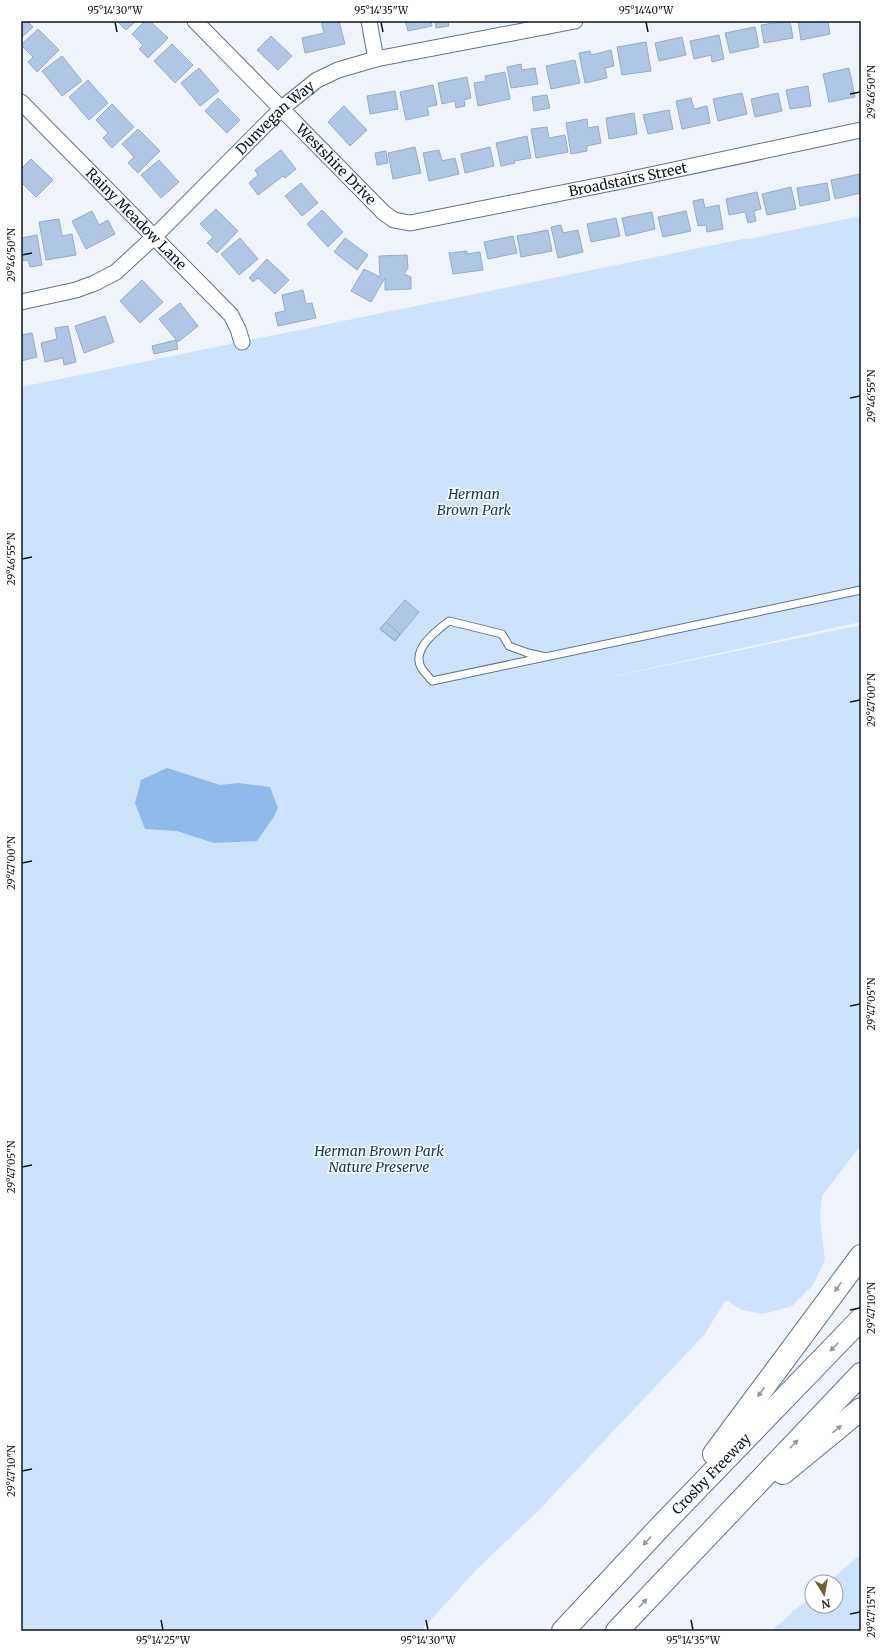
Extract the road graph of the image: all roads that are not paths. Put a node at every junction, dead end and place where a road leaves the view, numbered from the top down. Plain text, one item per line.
1 (195, 21) edge
2 (369, 21) edge
3 (575, 21) edge
4 (537, 25) edge
5 (376, 60) junction
6 (21, 102) edge
7 (282, 108) junction
8 (861, 130) edge
9 (394, 220) joint
10 (155, 236) junction
11 (21, 302) edge
12 (242, 342) dead end
13 (861, 590) edge
14 (546, 657) junction
15 (861, 1256) edge
16 (861, 1319) edge
17 (861, 1374) edge
18 (861, 1409) edge
19 (661, 1526) junction
20 (709, 1533) junction
21 (563, 1631) edge
22 (617, 1631) edge

1 - 7 street, Westshire Drive
2 - 5 street
3 - 4 street, Dunvegan Way
4 - 5 street, Dunvegan Way
5 - 7 street, Dunvegan Way
6 - 10 street, Rainy Meadow Lane
7 - 9 street, Westshire Drive
7 - 10 street, Dunvegan Way
8 - 9 street, Broadstairs Street
10 - 11 street, Dunvegan Way
10 - 12 street, Rainy Meadow Lane
13 - 14 lane
14 - 14 lane
15 -> 19 highway
16 -> 19 highway, Crosby Freeway
20 -> 17 highway
20 -> 18 highway
19 -> 21 highway, Crosby Freeway
22 -> 20 highway

